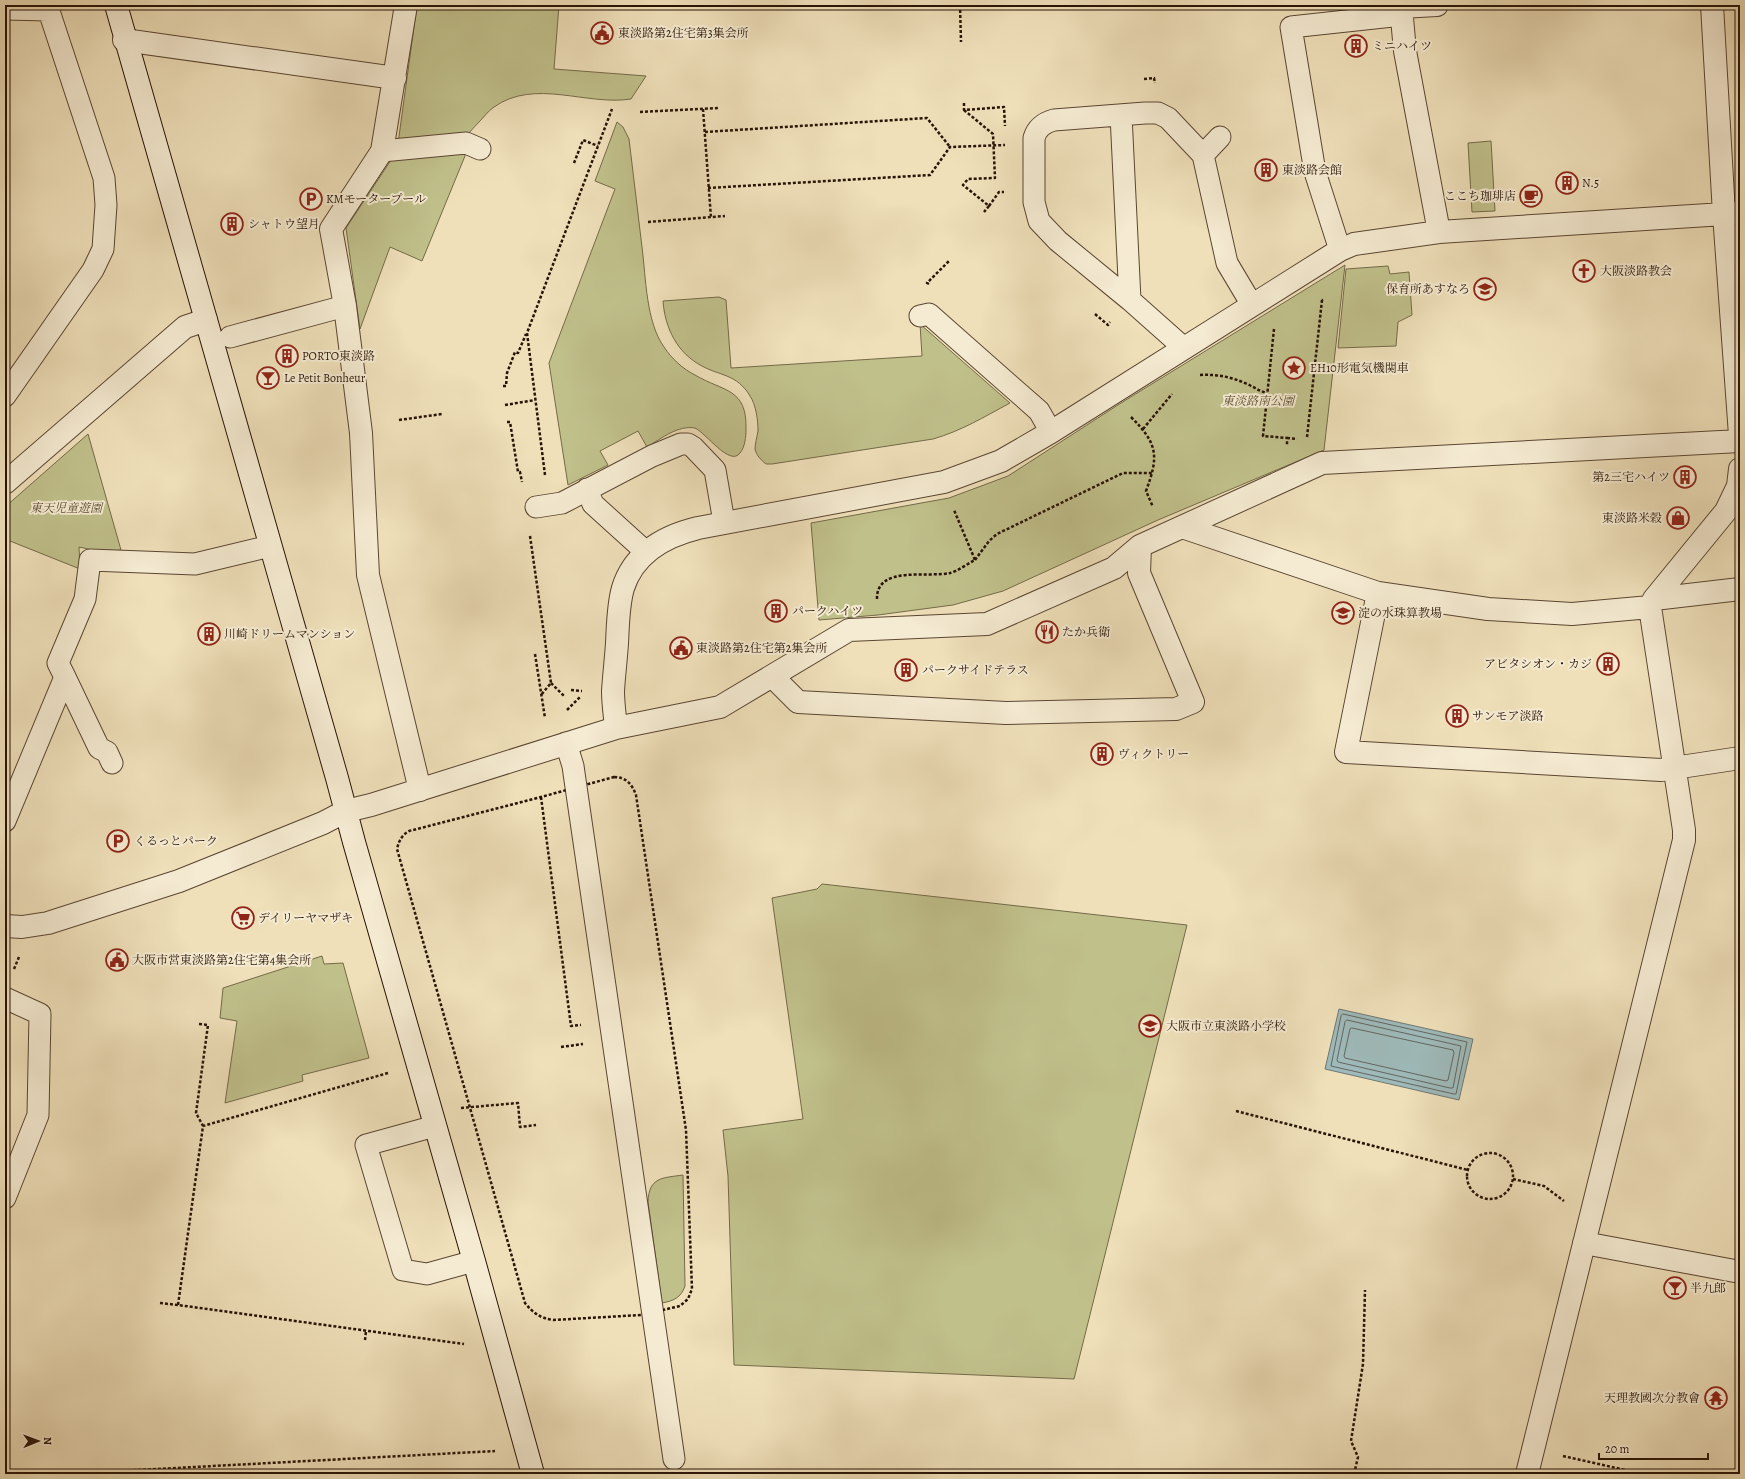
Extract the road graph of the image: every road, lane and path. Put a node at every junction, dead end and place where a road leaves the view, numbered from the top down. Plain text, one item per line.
1 (116, 5) edge
2 (406, 5) edge
3 (960, 5) edge
4 (1437, 5) edge
5 (1712, 5) edge
6 (48, 7) edge
7 (5, 9) edge
8 (1402, 15) junction
9 (124, 40) junction
10 (961, 42) dead end
11 (395, 78) junction
12 (964, 103) dead end
13 (718, 108) dead end
14 (612, 109) dead end
15 (703, 109) junction
16 (964, 110) junction
17 (640, 112) dead end
18 (1121, 115) junction
19 (1005, 126) dead end
20 (705, 132) junction
21 (1220, 137) dead end
22 (1011, 144) dead end
23 (994, 145) junction
24 (598, 146) junction
25 (950, 147) junction
26 (480, 149) dead end
27 (382, 151) junction
28 (1203, 154) junction
29 (574, 162) dead end
30 (708, 188) junction
31 (997, 195) dead end
32 (988, 206) junction
33 (984, 212) dead end
34 (1732, 214) edge
35 (725, 216) dead end
36 (710, 218) junction
37 (648, 222) dead end
38 (1439, 232) junction
39 (1340, 250) junction
40 (950, 260) dead end
41 (1296, 278) junction
42 (927, 283) dead end
43 (1130, 300) junction
44 (1260, 300) junction
45 (345, 306) junction
46 (920, 316) dead end
47 (206, 320) junction
48 (526, 333) junction
49 (230, 337) dead end
50 (1184, 348) junction
51 (1194, 376) dead end
52 (503, 386) dead end
53 (1175, 390) dead end
54 (1268, 392) junction
55 (5, 396) edge
56 (535, 400) junction
57 (505, 405) dead end
58 (442, 414) dead end
59 (399, 420) dead end
60 (507, 422) dead end
61 (1051, 432) junction
62 (1740, 434) edge
63 (1287, 438) junction
64 (1300, 440) dead end
65 (1306, 440) dead end
66 (1740, 441) edge
67 (1740, 469) edge
68 (1152, 473) junction
69 (1293, 477) junction
70 (944, 482) junction
71 (5, 483) edge
72 (522, 486) dead end
73 (587, 490) junction
74 (543, 506) joint
75 (724, 522) junction
76 (1182, 527) junction
77 (529, 533) dead end
78 (270, 546) junction
79 (1140, 546) junction
80 (646, 552) junction
81 (975, 560) junction
82 (1740, 589) edge
83 (1378, 593) junction
84 (1652, 603) junction
85 (879, 629) junction
86 (535, 654) dead end
87 (772, 676) junction
88 (65, 677) junction
89 (551, 683) junction
90 (571, 690) dead end
91 (541, 695) junction
92 (565, 697) dead end
93 (560, 712) dead end
94 (545, 714) dead end
95 (616, 728) junction
96 (566, 744) junction
97 (1740, 758) edge
98 (112, 763) dead end
99 (1674, 768) junction
100 (576, 787) junction
101 (420, 790) junction
102 (346, 811) junction
103 (5, 821) edge
104 (5, 926) edge
105 (20, 954) dead end
106 (11, 975) dead end
107 (5, 998) edge
108 (199, 1024) dead end
109 (587, 1044) dead end
110 (561, 1047) dead end
111 (394, 1072) dead end
112 (469, 1107) junction
113 (464, 1108) dead end
114 (1236, 1111) dead end
115 (536, 1125) dead end
116 (203, 1126) junction
117 (436, 1126) junction
118 (1468, 1170) junction
119 (1513, 1179) junction
120 (5, 1198) edge
121 (1568, 1204) dead end
122 (1584, 1242) junction
123 (474, 1261) junction
124 (1740, 1272) edge
125 (1365, 1290) dead end
126 (160, 1303) dead end
127 (178, 1305) junction
128 (653, 1312) junction
129 (366, 1331) junction
130 (365, 1340) dead end
131 (464, 1344) dead end
132 (1533, 1449) junction
133 (502, 1450) dead end
134 (674, 1459) dead end
135 (63, 1474) edge
136 (533, 1474) edge
137 (1354, 1474) edge
138 (1527, 1474) edge
139 (1643, 1474) edge

1 - 9 street
2 - 11 street
3 - 10 path
4 - 8 street
5 - 34 street
6 - 7 lane
6 - 55 lane
8 - 38 street
8 - 39 lane
9 - 11 street
9 - 47 street
11 - 27 street
12 - 16 path
13 - 15 path
14 - 24 path
15 - 17 path
15 - 20 path
16 - 19 path
16 - 23 path
18 - 28 lane
18 - 43 lane
18 - 43 lane
20 - 25 path
20 - 30 path
21 - 28 lane
22 - 23 path
23 - 25 path
23 - 32 path
24 - 29 path
24 - 48 path
25 - 30 path
26 - 27 lane
27 - 45 street
28 - 44 lane
30 - 36 path
31 - 32 path
32 - 33 path
34 - 38 street
34 - 62 street
35 - 36 path
36 - 37 path
38 - 39 street
39 - 41 street
40 - 42 path
41 - 44 street
41 - 65 path
43 - 50 lane
44 - 50 street
44 - 54 path
45 - 49 lane
45 - 101 street
46 - 61 lane
47 - 71 street
47 - 78 street
48 - 52 path
48 - 56 path
50 - 61 street
51 - 54 path
53 - 68 path
54 - 63 path
56 - 57 path
56 - 74 path
58 - 59 path
60 - 72 path
61 - 70 street
63 - 64 path
63 - 69 path
66 - 69 street
67 - 84 street
68 - 76 path
68 - 81 path
69 - 76 street
70 - 75 street
70 - 81 path
73 - 74 lane
73 - 75 lane
73 - 80 lane
75 - 80 street
76 - 79 street
76 - 83 street
77 - 89 path
78 - 88 lane
78 - 102 street
79 - 85 street
79 - 87 street
80 - 95 street
81 - 85 path
82 - 84 street
83 - 84 street
83 - 99 street
84 - 99 street
85 - 87 street
86 - 91 path
87 - 95 street
88 - 98 lane
88 - 103 lane
89 - 91 path
89 - 92 path
90 - 93 path
91 - 94 path
95 - 96 street
96 - 100 lane
96 - 101 street
97 - 99 street
99 - 122 street
100 - 112 path
100 - 128 lane
100 - 128 path
101 - 102 street
102 - 104 street
102 - 117 street
105 - 106 path
107 - 120 lane
108 - 116 path
109 - 110 path
111 - 116 path
112 - 113 path
112 - 115 path
112 - 128 path
114 - 118 path
116 - 127 path
117 - 123 street
117 - 123 lane
118 - 119 path
118 - 119 path
119 - 121 path
122 - 124 street
122 - 132 street
123 - 136 street
125 - 137 path
126 - 127 path
127 - 129 path
128 - 134 lane
129 - 130 path
129 - 131 path
132 - 138 street
132 - 139 path
133 - 135 path

